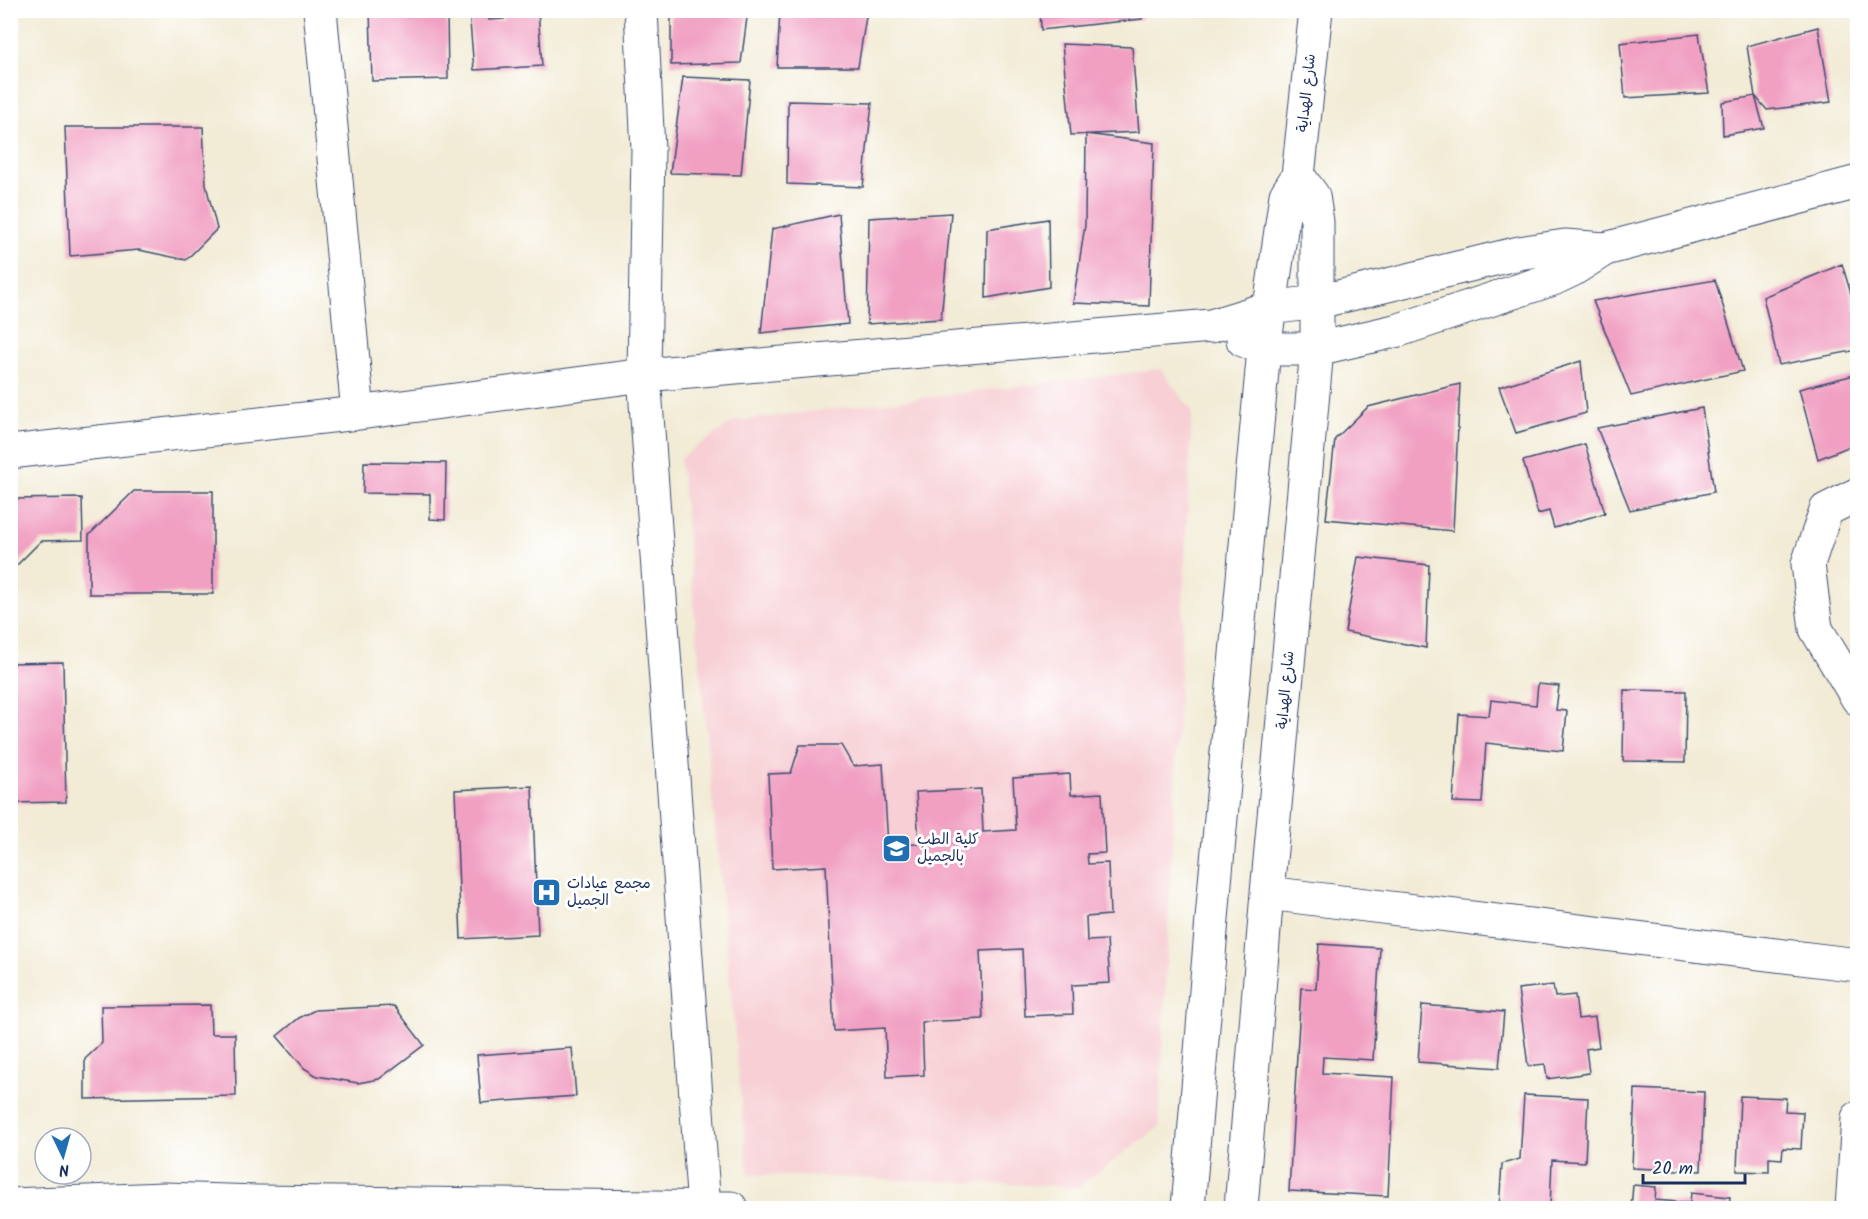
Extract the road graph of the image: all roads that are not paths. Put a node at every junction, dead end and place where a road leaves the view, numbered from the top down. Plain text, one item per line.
1 (320, 10) edge
2 (642, 10) edge
3 (1316, 10) edge
4 (1298, 176) junction
5 (1857, 182) edge
6 (1605, 249) junction
7 (1318, 302) junction
8 (1269, 308) junction
9 (1211, 326) junction
10 (1264, 349) junction
11 (1317, 349) junction
12 (644, 375) junction
13 (358, 413) junction
14 (10, 452) edge
15 (1857, 494) edge
16 (1857, 699) edge
17 (1267, 893) junction
18 (1857, 965) edge
19 (1857, 1118) edge
20 (164, 1204) edge
21 (10, 1205) edge
22 (713, 1208) edge
23 (1188, 1209) edge
24 (1241, 1209) edge
25 (1852, 1209) edge

1 - 13 street
2 - 12 street
3 - 4 street, شارع الهداية
4 - 7 street, شارع الهداية
4 - 8 street, شارع الهداية
5 - 6 street
6 - 7 street
6 - 11 street
7 - 8 street
7 - 11 street, شارع الهداية
8 - 9 street
8 - 10 street, شارع الهداية
9 - 10 street
9 - 12 street
10 - 11 street
10 - 23 street, شارع الهداية
11 - 17 street, شارع الهداية
12 - 13 street
12 - 22 street
13 - 14 street
15 - 16 street
17 - 18 street
17 - 24 street, شارع الهداية
19 - 25 street
20 - 21 street
20 - 22 street

